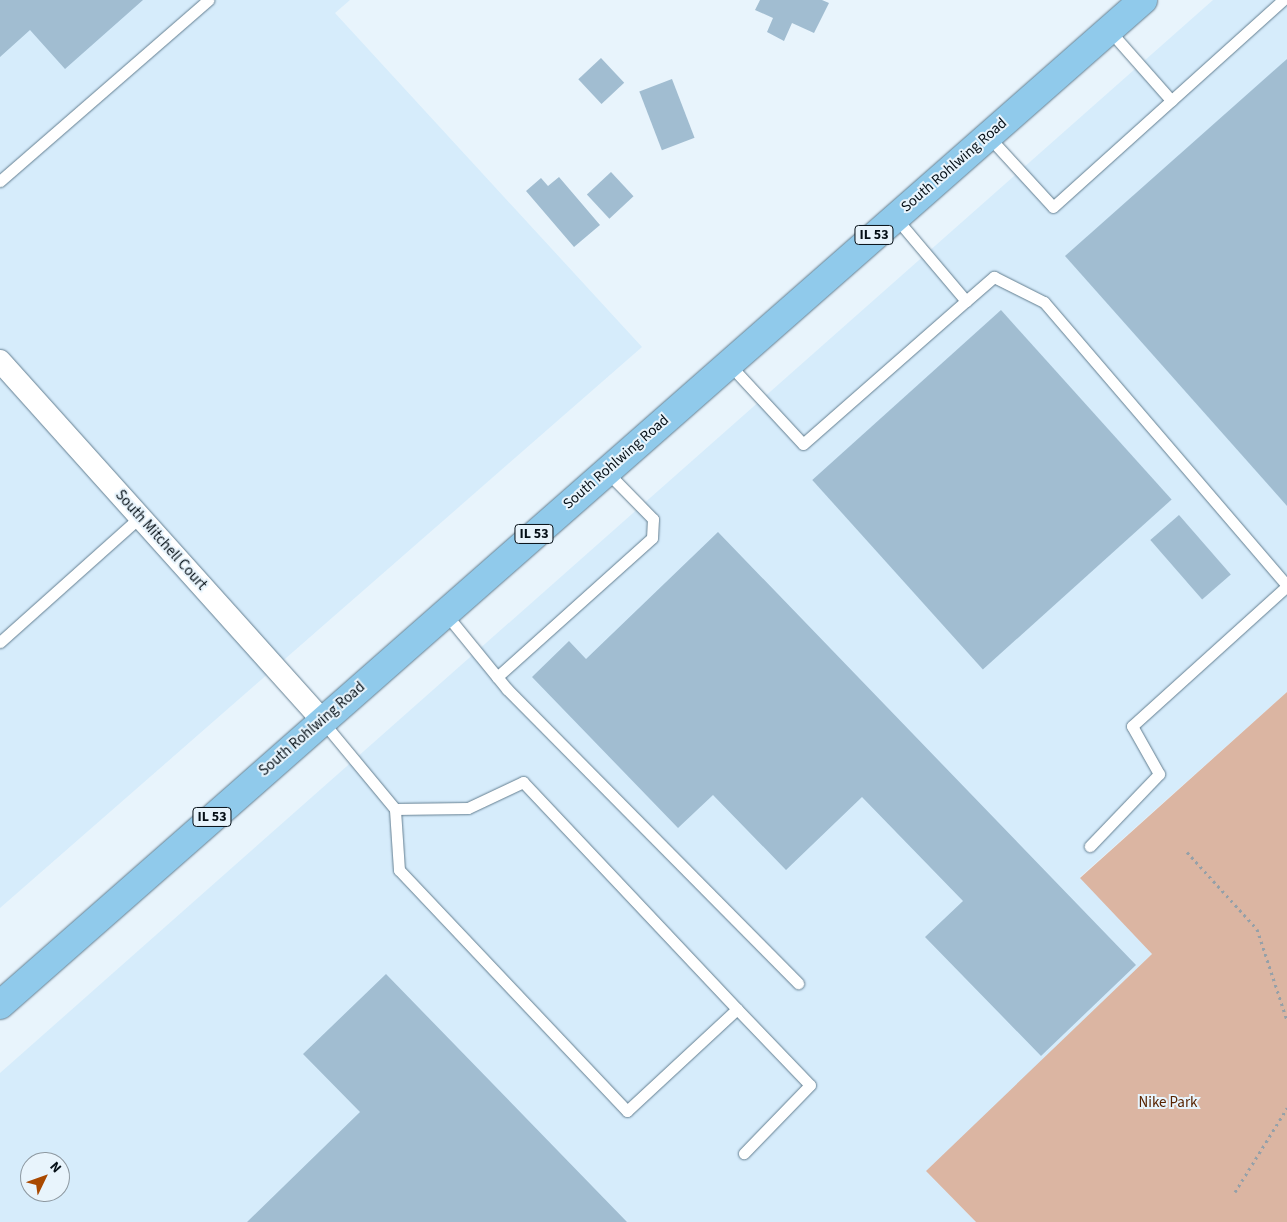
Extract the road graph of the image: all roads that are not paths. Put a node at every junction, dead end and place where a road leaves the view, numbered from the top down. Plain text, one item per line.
1 (208, 0) edge
2 (1143, 0) edge
3 (1283, 0) edge
4 (1109, 30) junction
5 (1171, 100) junction
6 (988, 136) junction
7 (0, 182) edge
8 (896, 217) junction
9 (966, 301) junction
10 (0, 361) edge
11 (728, 363) junction
12 (606, 471) junction
13 (140, 517) junction
14 (445, 613) junction
15 (0, 642) edge
16 (497, 677) junction
17 (322, 720) junction
18 (395, 809) junction
19 (1090, 846) dead end
20 (798, 984) dead end
21 (0, 1005) edge
22 (737, 1009) junction
23 (744, 1153) dead end

1 - 7 lane
2 - 4 main road, South Rohlwing Road / IL 53
3 - 5 lane
4 - 5 lane
4 - 6 main road, South Rohlwing Road / IL 53
5 - 6 lane
6 - 8 main road, South Rohlwing Road / IL 53
8 - 9 lane
8 - 11 main road, South Rohlwing Road / IL 53
9 - 11 lane
9 - 19 lane
10 - 13 street, South Mitchell Court
11 - 12 main road, South Rohlwing Road / IL 53
12 - 14 main road, South Rohlwing Road / IL 53
12 - 16 lane
13 - 15 lane
13 - 17 street, South Mitchell Court
14 - 16 lane
14 - 17 main road, South Rohlwing Road / IL 53
16 - 20 lane
17 - 18 lane
17 - 21 main road, South Rohlwing Road / IL 53
18 - 22 lane
18 - 22 lane
22 - 23 lane

